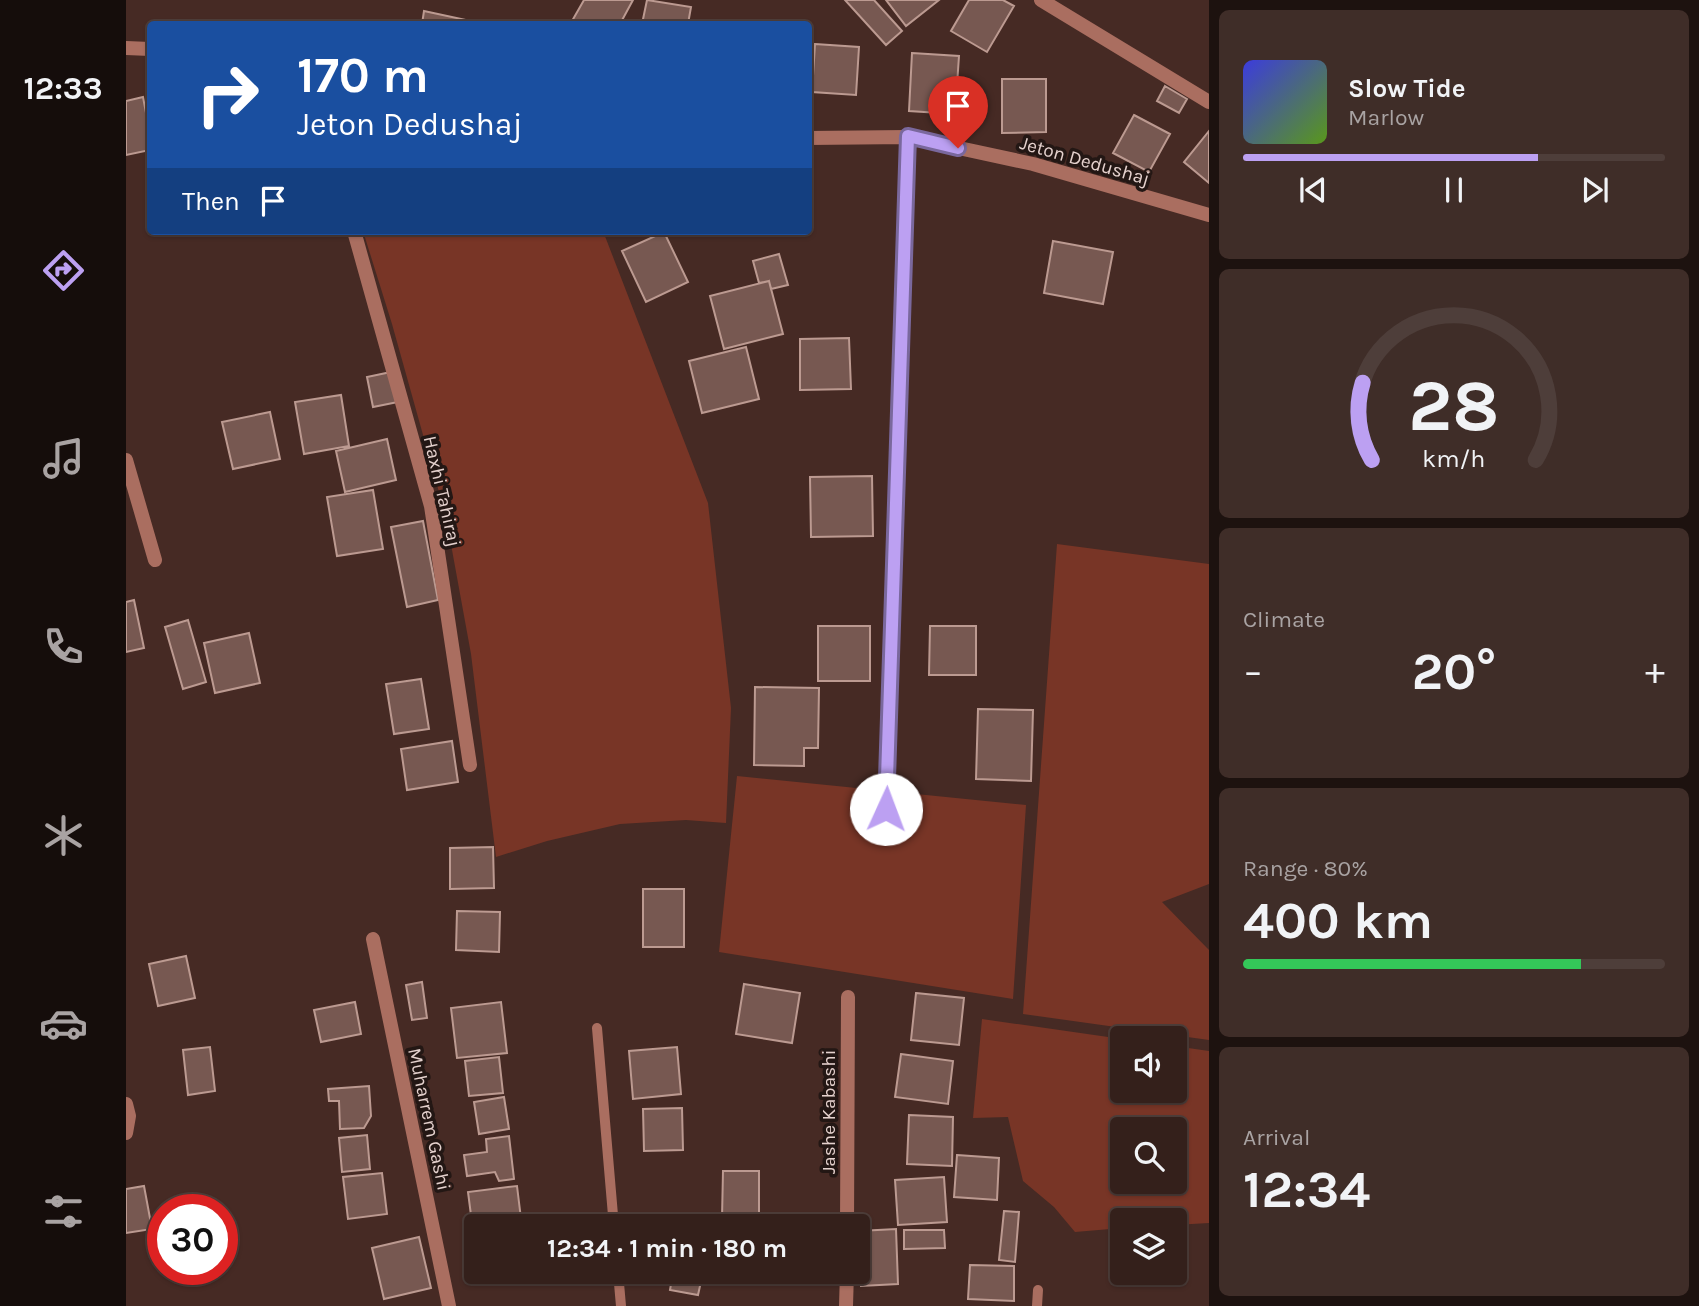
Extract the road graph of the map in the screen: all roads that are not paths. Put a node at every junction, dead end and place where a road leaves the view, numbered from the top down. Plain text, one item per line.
1 (1041, 0) edge
2 (126, 48) edge
3 (147, 50) edge
4 (1209, 102) edge
5 (908, 136) junction
6 (812, 138) edge
7 (1209, 215) edge
8 (355, 235) edge
9 (126, 460) edge
10 (155, 560) dead end
11 (470, 765) dead end
12 (886, 809) dead end
13 (373, 939) dead end
14 (848, 997) dead end
15 (597, 1028) dead end
16 (126, 1104) edge
17 (126, 1133) edge
18 (613, 1214) edge
19 (847, 1214) edge
20 (619, 1284) edge
21 (847, 1284) edge
22 (1038, 1290) dead end
23 (449, 1306) edge
24 (621, 1306) edge
25 (846, 1306) edge
26 (1037, 1306) edge

1 - 4 street
2 - 3 street
5 - 6 street
5 - 7 street, Jeton Dedushaj
5 - 12 street
8 - 11 street, Haxhi Tahiraj
9 - 10 street
13 - 23 street, Muharrem Gashi
14 - 19 street, Jashe Kabashi
15 - 18 lane
16 - 17 street
20 - 24 lane
21 - 25 street
22 - 26 lane

